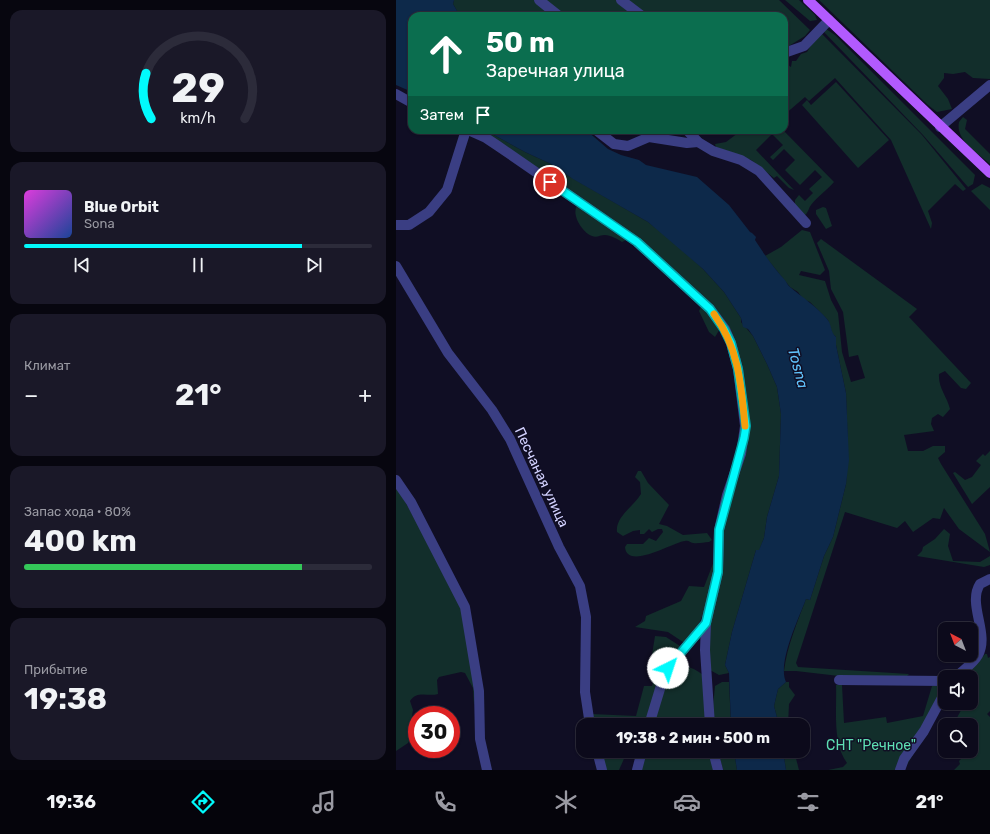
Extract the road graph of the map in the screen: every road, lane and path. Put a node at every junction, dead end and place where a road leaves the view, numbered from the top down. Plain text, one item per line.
1 (539, 0) edge
2 (621, 0) edge
3 (808, 0) edge
4 (554, 12) edge
5 (637, 12) edge
6 (829, 20) junction
7 (788, 52) edge
8 (990, 85) edge
9 (396, 94) edge
10 (408, 101) edge
11 (940, 127) junction
12 (466, 134) edge
13 (475, 134) edge
14 (601, 134) edge
15 (691, 134) edge
16 (698, 142) junction
17 (990, 173) edge
18 (806, 223) dead end
19 (396, 225) edge
20 (396, 266) edge
21 (396, 480) edge
22 (990, 579) edge
23 (706, 623) junction
24 (964, 670) edge
25 (839, 680) dead end
26 (938, 681) edge
27 (938, 705) edge
28 (589, 718) edge
29 (651, 718) edge
30 (710, 718) edge
31 (599, 758) edge
32 (640, 758) edge
33 (715, 758) edge
34 (487, 770) edge
35 (602, 770) edge
36 (637, 770) edge
37 (718, 770) edge
38 (900, 770) edge

1 - 4 street
2 - 5 street
3 - 6 main road
6 - 7 street
6 - 11 main road
8 - 11 street
9 - 10 street
11 - 17 main road
12 - 19 street
13 - 23 street
14 - 16 street
15 - 16 street
16 - 18 street
20 - 28 street, Песчаная улица
21 - 34 street
22 - 24 street
23 - 29 street
23 - 30 street
25 - 26 street
27 - 38 street
31 - 35 street
32 - 36 street
33 - 37 street

